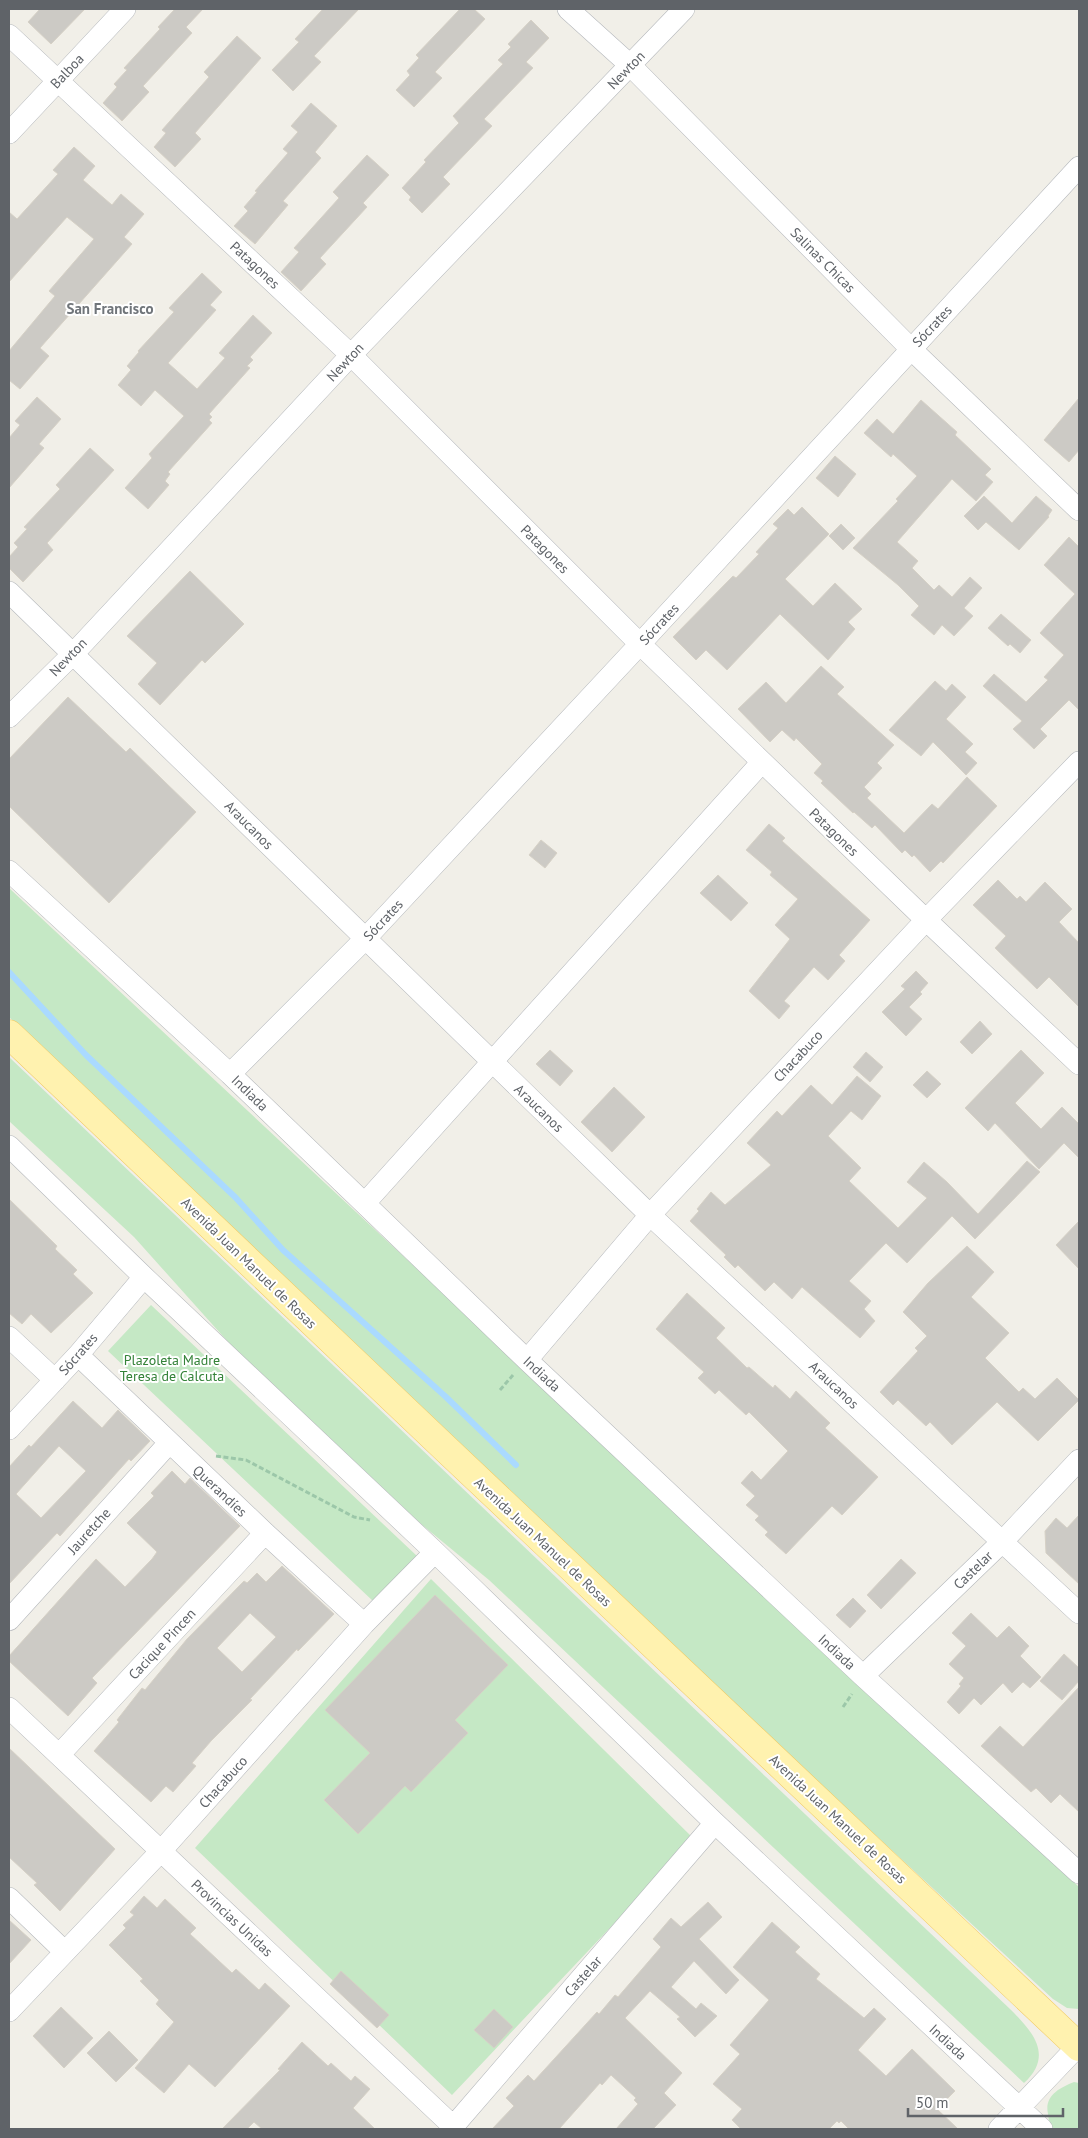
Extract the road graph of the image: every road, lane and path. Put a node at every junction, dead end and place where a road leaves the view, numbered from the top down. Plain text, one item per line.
1 (125, 9) edge
2 (568, 9) edge
3 (684, 9) edge
4 (9, 35) edge
5 (630, 65) junction
6 (58, 81) junction
7 (9, 133) edge
8 (1079, 167) edge
9 (910, 349) junction
10 (351, 355) junction
11 (1079, 510) edge
12 (9, 592) edge
13 (640, 644) junction
14 (74, 653) junction
15 (9, 717) edge
16 (762, 762) junction
17 (1079, 762) edge
18 (9, 870) edge
19 (926, 920) junction
20 (365, 940) junction
21 (9, 1034) edge
22 (492, 1062) junction
23 (1079, 1064) edge
24 (230, 1074) junction
25 (9, 1146) edge
26 (365, 1202) junction
27 (650, 1215) junction
28 (144, 1277) junction
29 (9, 1337) edge
30 (78, 1355) junction
31 (527, 1360) junction
32 (55, 1380) junction
33 (9, 1429) edge
34 (175, 1447) junction
35 (1079, 1460) edge
36 (373, 1521) dead end
37 (265, 1533) junction
38 (1002, 1542) junction
39 (435, 1552) junction
40 (1079, 1614) edge
41 (9, 1620) edge
42 (364, 1624) junction
43 (863, 1676) junction
44 (9, 1708) edge
45 (59, 1755) junction
46 (715, 1823) junction
47 (161, 1851) junction
48 (1079, 1873) edge
49 (9, 1898) edge
50 (65, 1952) junction
51 (9, 2011) edge
52 (1079, 2046) edge
53 (1019, 2107) junction
54 (454, 2128) edge
55 (999, 2129) edge
56 (1042, 2129) edge

1 - 6 street, Balboa
2 - 5 street, Salinas Chicas
3 - 5 street, Newton
4 - 6 street, Patagones
5 - 9 street, Salinas Chicas
5 - 10 street, Newton
6 - 7 street, Balboa
6 - 10 street, Patagones
8 - 9 street, Sócrates
9 - 11 street, Salinas Chicas
9 - 13 street, Sócrates
10 - 13 street, Patagones
10 - 14 street, Newton
12 - 14 street, Araucanos
13 - 16 street, Patagones
13 - 20 street, Sócrates
14 - 15 street, Newton
14 - 20 street, Araucanos
16 - 19 street, Patagones
16 - 22 street
17 - 19 street, Chacabuco
18 - 24 street, Indiada
19 - 23 street, Patagones
19 - 27 street, Chacabuco
20 - 22 street, Araucanos
20 - 24 street, Sócrates
21 - 52 main road, Avenida Juan Manuel de Rosas
22 - 26 street
22 - 27 street, Araucanos
24 - 26 street, Indiada
25 - 28 street, Indiada
26 - 31 street, Indiada
27 - 31 street, Chacabuco
27 - 38 street, Araucanos
28 - 30 street, Sócrates
28 - 39 street, Indiada
29 - 32 street
30 - 32 street, Sócrates
30 - 34 street, Querandíes
31 - 43 street, Indiada
32 - 33 street, Sócrates
34 - 36 path
34 - 37 street, Querandíes
34 - 41 street, Jauretche
35 - 38 street, Castelar
37 - 42 street, Querandíes
37 - 45 street, Cacique Pincen
38 - 40 street, Araucanos
38 - 43 street, Castelar
39 - 42 street, Chacabuco
39 - 46 street, Indiada
42 - 47 street, Chacabuco
43 - 48 street, Indiada
44 - 45 street, Provincias Unidas
45 - 47 street, Provincias Unidas
46 - 53 street, Indiada
46 - 54 street, Castelar
47 - 50 street, Chacabuco
47 - 54 street, Provincias Unidas
49 - 50 street
50 - 51 street, Chacabuco
52 - 53 street
53 - 55 street
53 - 56 street, Indiada

